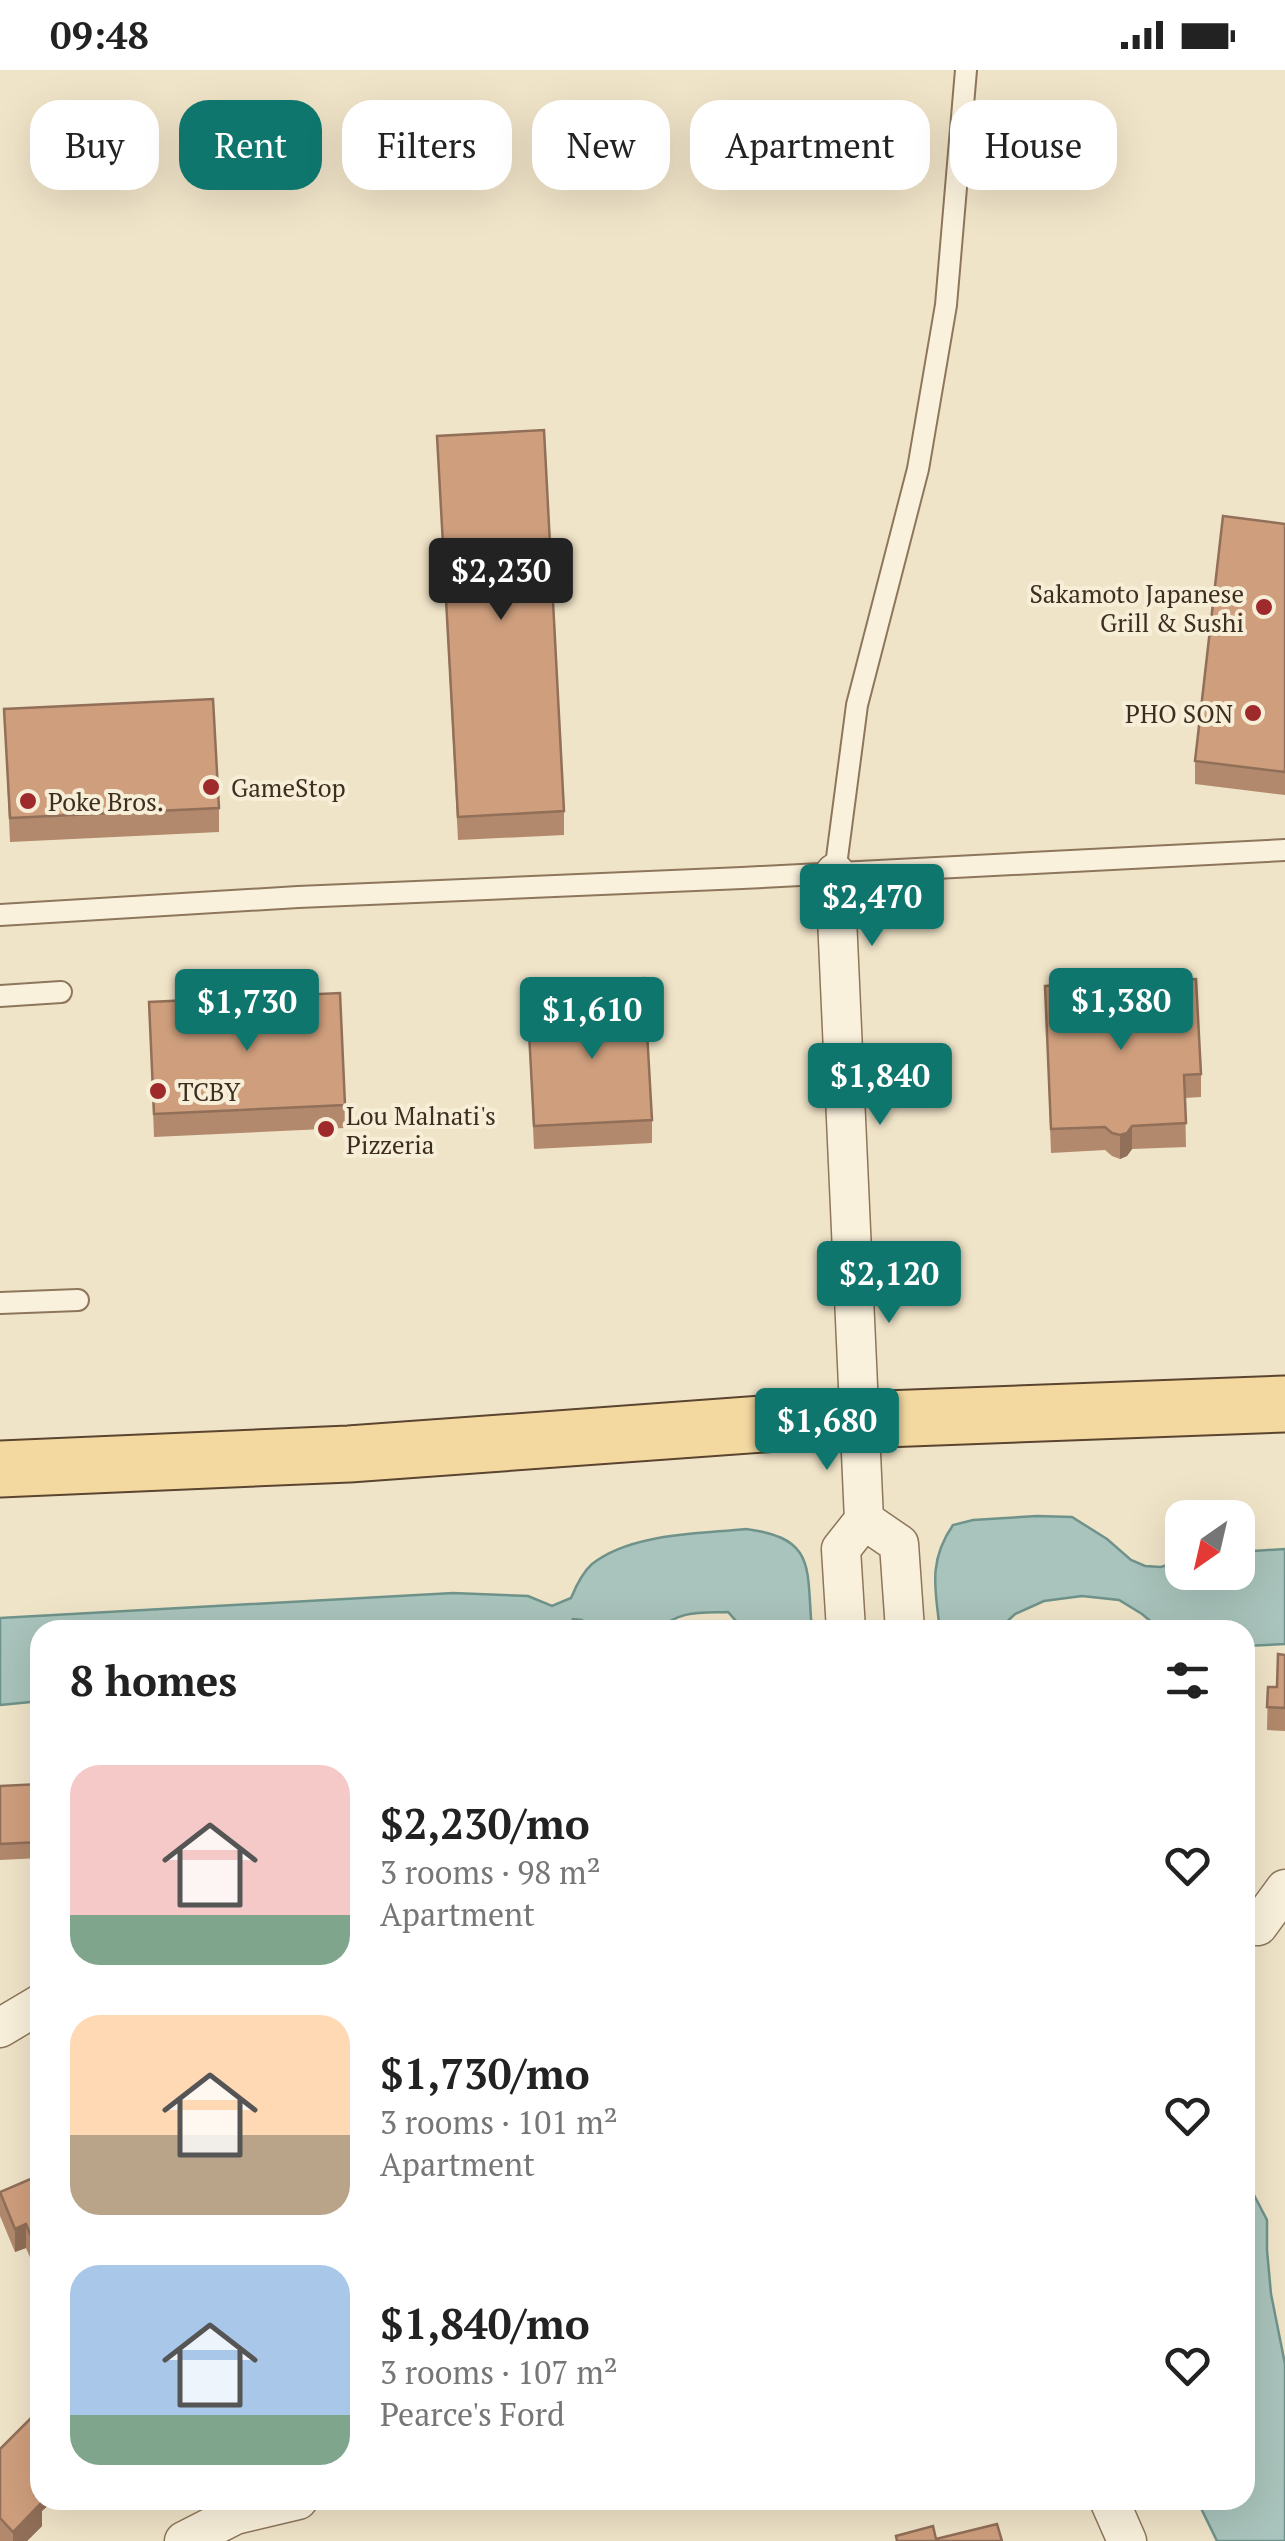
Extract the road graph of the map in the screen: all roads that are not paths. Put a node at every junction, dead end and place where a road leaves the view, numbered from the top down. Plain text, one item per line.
1 (966, 70) edge
2 (1285, 850) edge
3 (834, 873) junction
4 (0, 916) edge
5 (61, 992) dead end
6 (0, 996) edge
7 (78, 1300) dead end
8 (0, 1303) edge
9 (1285, 1404) edge
10 (858, 1421) junction
11 (0, 1470) edge
12 (864, 1520) junction
13 (845, 1620) edge
14 (903, 1620) edge
15 (1285, 1888) edge
16 (1263, 1928) edge
17 (30, 2010) edge
18 (0, 2028) edge
19 (256, 2510) edge
20 (1113, 2510) edge
21 (184, 2541) edge
22 (1128, 2541) edge

1 - 3 lane
2 - 3 lane
3 - 4 lane
3 - 10 street
5 - 6 lane
7 - 8 lane
9 - 10 main road
10 - 11 main road
10 - 12 street
12 - 13 street
12 - 14 street
15 - 16 street
17 - 18 street
19 - 21 street
20 - 22 street

